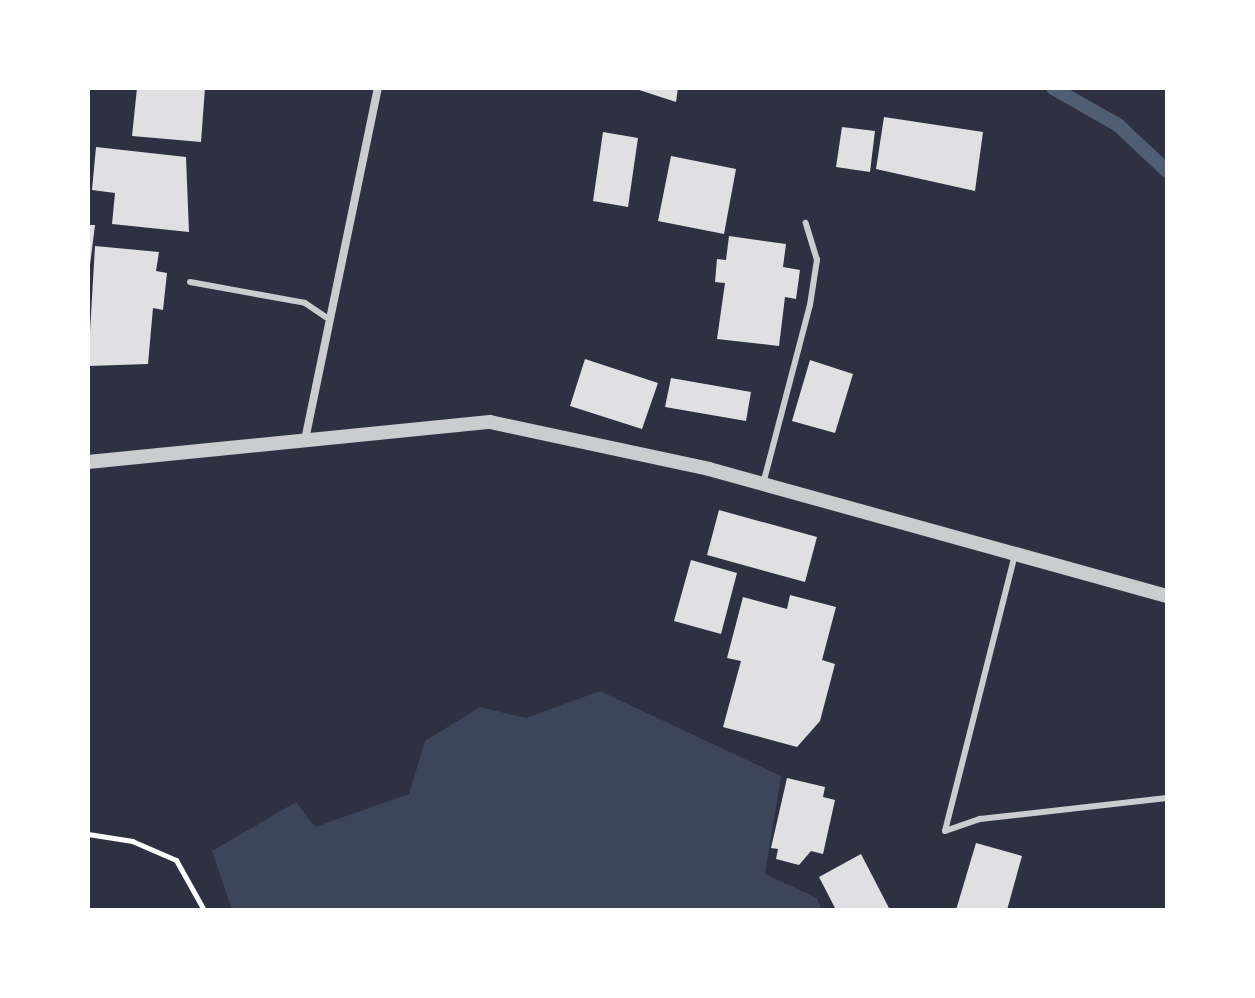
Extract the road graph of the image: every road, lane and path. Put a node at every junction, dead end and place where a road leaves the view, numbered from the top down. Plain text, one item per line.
1 (378, 88) edge
2 (806, 223) dead end
3 (190, 282) dead end
4 (326, 317) junction
5 (306, 435) junction
6 (88, 462) edge
7 (763, 484) junction
8 (1015, 554) junction
9 (1167, 596) edge
10 (1167, 798) edge
11 (88, 834) edge
12 (204, 910) edge

1 - 4 street
2 - 7 lane
3 - 4 lane
4 - 5 street
5 - 6 street
5 - 7 street
7 - 8 street
8 - 9 street
8 - 10 lane
11 - 12 path

